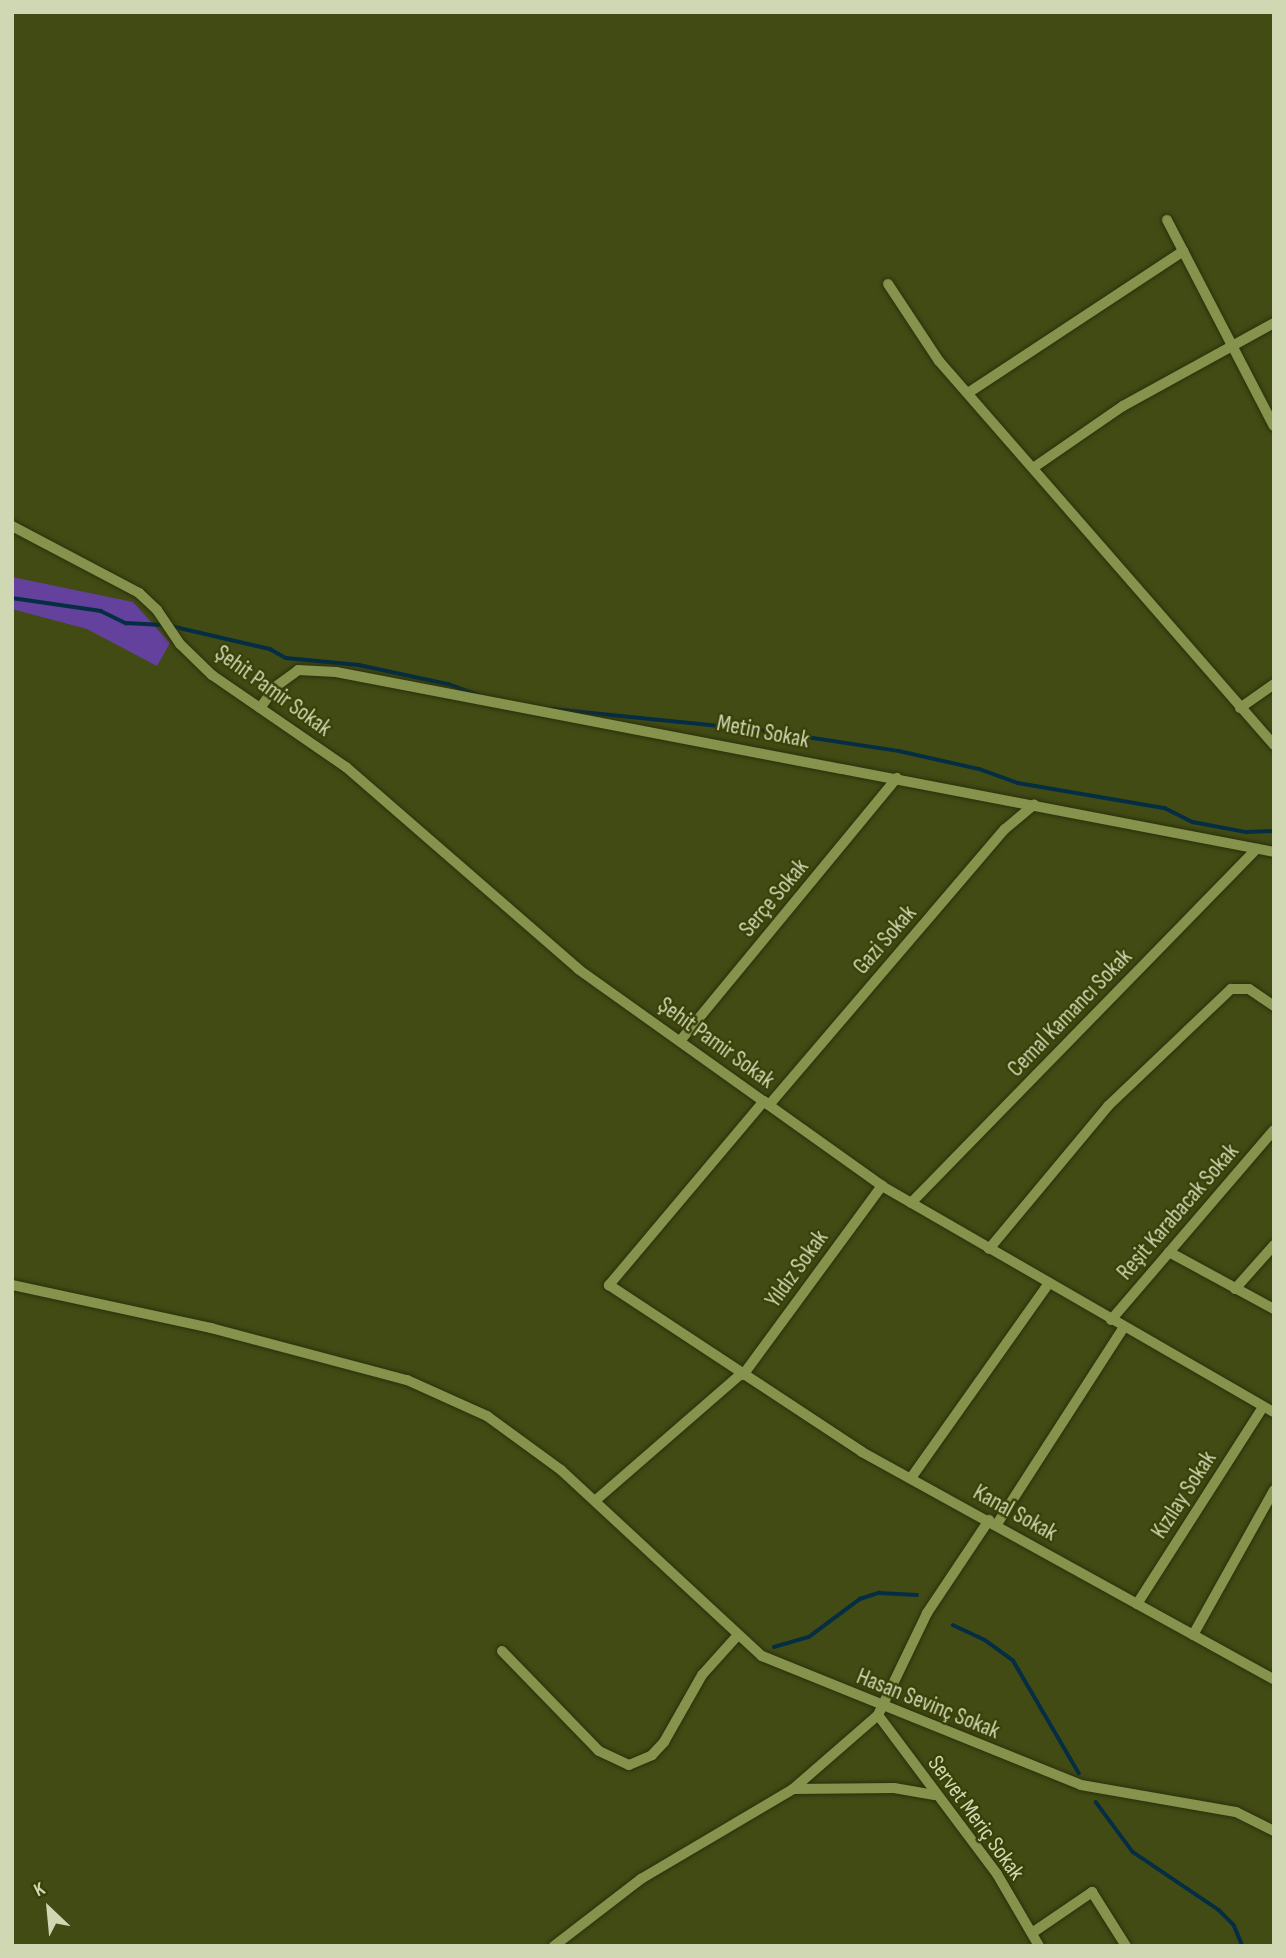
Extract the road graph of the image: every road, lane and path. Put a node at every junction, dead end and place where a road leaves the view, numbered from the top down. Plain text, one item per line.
1 (1167, 220) dead end
2 (1183, 251) junction
3 (888, 284) dead end
4 (1274, 324) edge
5 (1231, 344) junction
6 (968, 393) junction
7 (1274, 426) edge
8 (1033, 468) junction
9 (12, 526) edge
10 (1274, 684) edge
11 (260, 708) junction
12 (1240, 708) junction
13 (1274, 745) edge
14 (897, 778) junction
15 (1034, 805) junction
16 (1257, 849) junction
17 (1274, 852) edge
18 (1274, 1006) edge
19 (680, 1041) junction
20 (766, 1103) junction
21 (1274, 1130) edge
22 (882, 1186) junction
23 (911, 1203) junction
24 (1274, 1245) edge
25 (989, 1248) junction
26 (1169, 1252) junction
27 (1049, 1283) junction
28 (12, 1285) edge
29 (609, 1285) joint
30 (1235, 1289) junction
31 (1274, 1310) edge
32 (1111, 1320) junction
33 (1124, 1327) junction
34 (742, 1375) junction
35 (1263, 1406) junction
36 (1274, 1412) edge
37 (911, 1478) junction
38 (1274, 1490) edge
39 (596, 1500) junction
40 (993, 1522) junction
41 (1137, 1604) junction
42 (1193, 1635) junction
43 (740, 1639) junction
44 (502, 1651) dead end
45 (1274, 1679) edge
46 (879, 1711) junction
47 (793, 1789) junction
48 (934, 1795) junction
49 (1274, 1830) edge
50 (1032, 1933) junction
51 (554, 1946) edge
52 (1039, 1946) edge
53 (1126, 1946) edge

1 - 2 street
2 - 5 street
2 - 6 street
3 - 6 street
4 - 5 street
5 - 7 street
5 - 8 street
6 - 8 street
8 - 12 street
9 - 11 street, Şehit Pamir Sokak
10 - 12 street
11 - 14 street, Metin Sokak
11 - 19 street, Şehit Pamir Sokak
12 - 13 street
14 - 15 street, Metin Sokak
14 - 19 street, Serçe Sokak
15 - 16 street, Metin Sokak
15 - 20 street, Gazi Sokak
16 - 17 street, Metin Sokak
16 - 23 street, Cemal Kamancı Sokak
18 - 25 street
19 - 20 street, Şehit Pamir Sokak
20 - 22 street, Şehit Pamir Sokak
20 - 29 street, Gazi Sokak
21 - 26 street, Reşit Karabacak Sokak
22 - 23 street, Şehit Pamir Sokak
22 - 34 street, Yıldız Sokak
23 - 25 street, Şehit Pamir Sokak
24 - 30 street
25 - 27 street, Şehit Pamir Sokak
26 - 30 street
26 - 32 street, Reşit Karabacak Sokak
27 - 32 street, Şehit Pamir Sokak
27 - 37 street
28 - 39 street, Hasan Sevinç Sokak
29 - 34 street, Kanal Sokak
30 - 31 street
32 - 33 street, Şehit Pamir Sokak
33 - 35 street, Şehit Pamir Sokak
33 - 40 street
34 - 37 street, Kanal Sokak
34 - 39 street, Yıldız Sokak
35 - 36 street, Şehit Pamir Sokak
35 - 41 street, Kızılay Sokak
37 - 40 street, Kanal Sokak
38 - 42 street
39 - 43 street, Hasan Sevinç Sokak
40 - 41 street, Kanal Sokak
40 - 46 street
41 - 42 street, Kanal Sokak
42 - 45 street, Kanal Sokak
43 - 44 street
43 - 46 street, Hasan Sevinç Sokak
46 - 47 street
46 - 48 street, Servet Meriç Sokak
46 - 49 street, Hasan Sevinç Sokak
47 - 48 street
47 - 51 street
48 - 50 street, Servet Meriç Sokak
50 - 52 street, Servet Meriç Sokak
50 - 53 street

